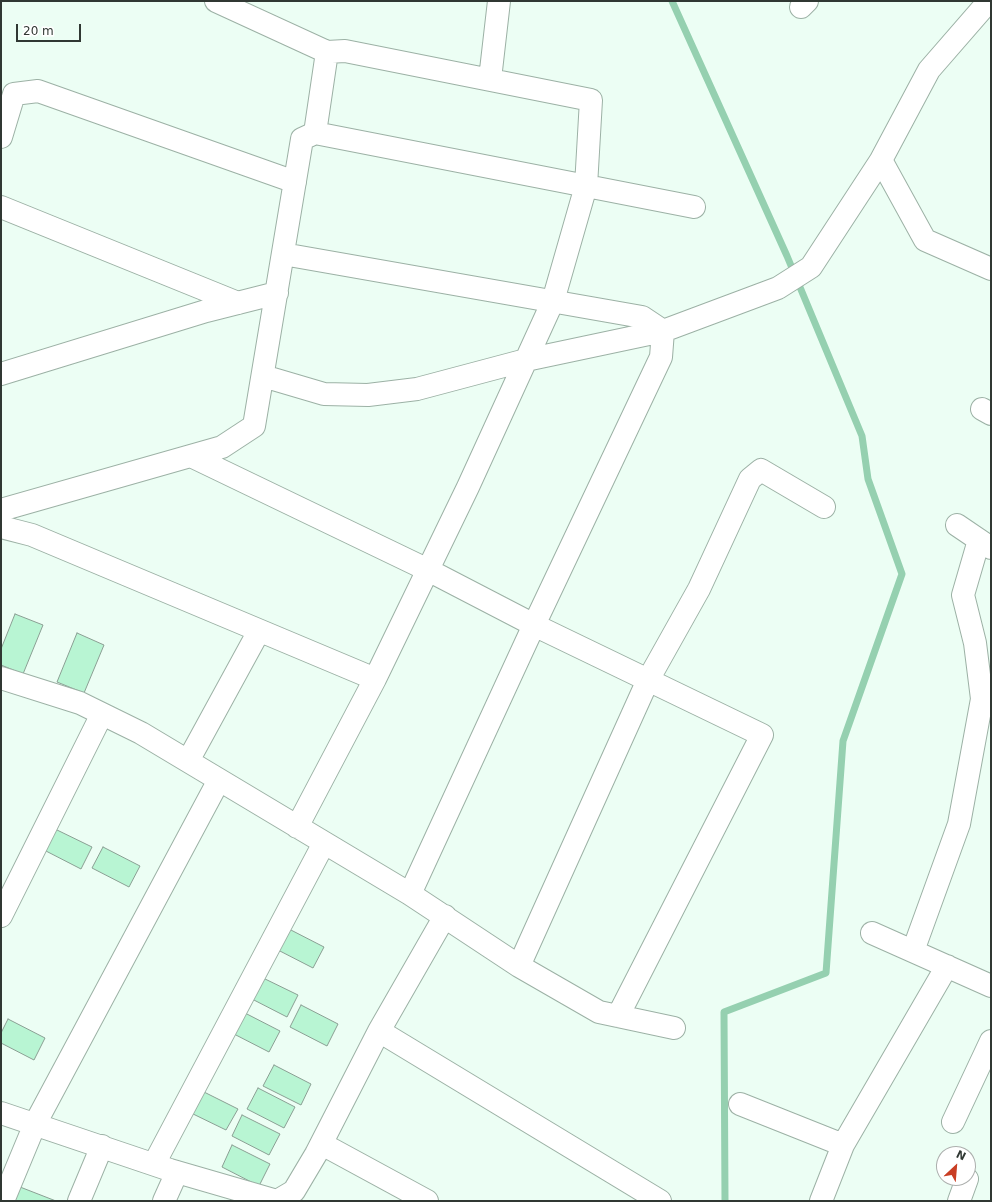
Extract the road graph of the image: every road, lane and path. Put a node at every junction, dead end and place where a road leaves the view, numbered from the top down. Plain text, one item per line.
1 (216, 1) edge
2 (499, 1) edge
3 (989, 1) edge
4 (327, 52) junction
5 (490, 79) junction
6 (314, 133) junction
7 (1, 137) edge
8 (881, 160) junction
9 (295, 182) junction
10 (586, 186) junction
11 (1, 207) edge
12 (694, 207) dead end
13 (283, 254) junction
14 (991, 270) edge
15 (277, 293) junction
16 (553, 301) junction
17 (238, 303) junction
18 (663, 331) junction
19 (526, 360) junction
20 (1, 374) edge
21 (263, 376) junction
22 (191, 456) junction
23 (824, 507) dead end
24 (1, 510) edge
25 (957, 525) dead end
26 (1, 527) edge
27 (985, 544) edge
28 (428, 570) junction
29 (534, 625) junction
30 (259, 631) junction
31 (1, 678) edge
32 (375, 680) junction
33 (648, 680) junction
34 (102, 714) junction
35 (188, 762) junction
36 (219, 780) junction
37 (297, 827) junction
38 (324, 843) junction
39 (410, 894) junction
40 (1, 916) edge
41 (445, 916) junction
42 (872, 933) dead end
43 (913, 951) junction
44 (519, 966) junction
45 (947, 966) junction
46 (991, 986) edge
47 (618, 1016) junction
48 (674, 1028) dead end
49 (378, 1031) junction
50 (991, 1041) edge
51 (740, 1104) dead end
52 (1, 1113) edge
53 (953, 1122) dead end
54 (35, 1124) junction
55 (322, 1144) junction
56 (842, 1145) junction
57 (102, 1146) junction
58 (154, 1164) junction
59 (177, 1172) junction
60 (964, 1186) edge
61 (251, 1197) edge
62 (3, 1201) edge
63 (79, 1201) edge
64 (164, 1201) edge
65 (277, 1201) edge
66 (427, 1201) edge
67 (660, 1201) edge
68 (821, 1201) edge
69 (959, 1201) edge

1 - 4 street
2 - 5 street
3 - 8 street
4 - 5 street
4 - 6 street
5 - 10 street
6 - 9 street
6 - 10 street
7 - 9 street
8 - 14 street
8 - 18 street
9 - 13 street
10 - 12 street
10 - 16 street
11 - 17 street
13 - 15 street
13 - 16 street
15 - 17 street
15 - 21 street
16 - 18 street
16 - 19 street
17 - 20 street
18 - 19 street
18 - 29 street
19 - 21 street
19 - 28 street
21 - 22 street
22 - 24 street
22 - 28 street
23 - 33 street
25 - 27 street
26 - 30 street
27 - 43 street
28 - 29 street
28 - 32 street
29 - 33 street
29 - 39 street
30 - 32 street
30 - 35 street
31 - 34 street
32 - 37 street
33 - 44 street
33 - 47 street
34 - 35 street
34 - 40 street
35 - 36 street
36 - 37 street
36 - 54 street
37 - 38 street
38 - 39 street
38 - 58 street
39 - 41 street
41 - 44 street
41 - 49 street
42 - 43 street
43 - 45 street
44 - 47 street
45 - 46 street
45 - 56 street
47 - 48 street
49 - 55 street
49 - 67 street
50 - 53 street
51 - 56 street
52 - 54 street
54 - 57 street
54 - 62 street
55 - 65 street
55 - 66 street
56 - 68 street
57 - 58 street
57 - 63 street
58 - 59 street
59 - 61 street
59 - 64 street
60 - 69 street
61 - 65 street

